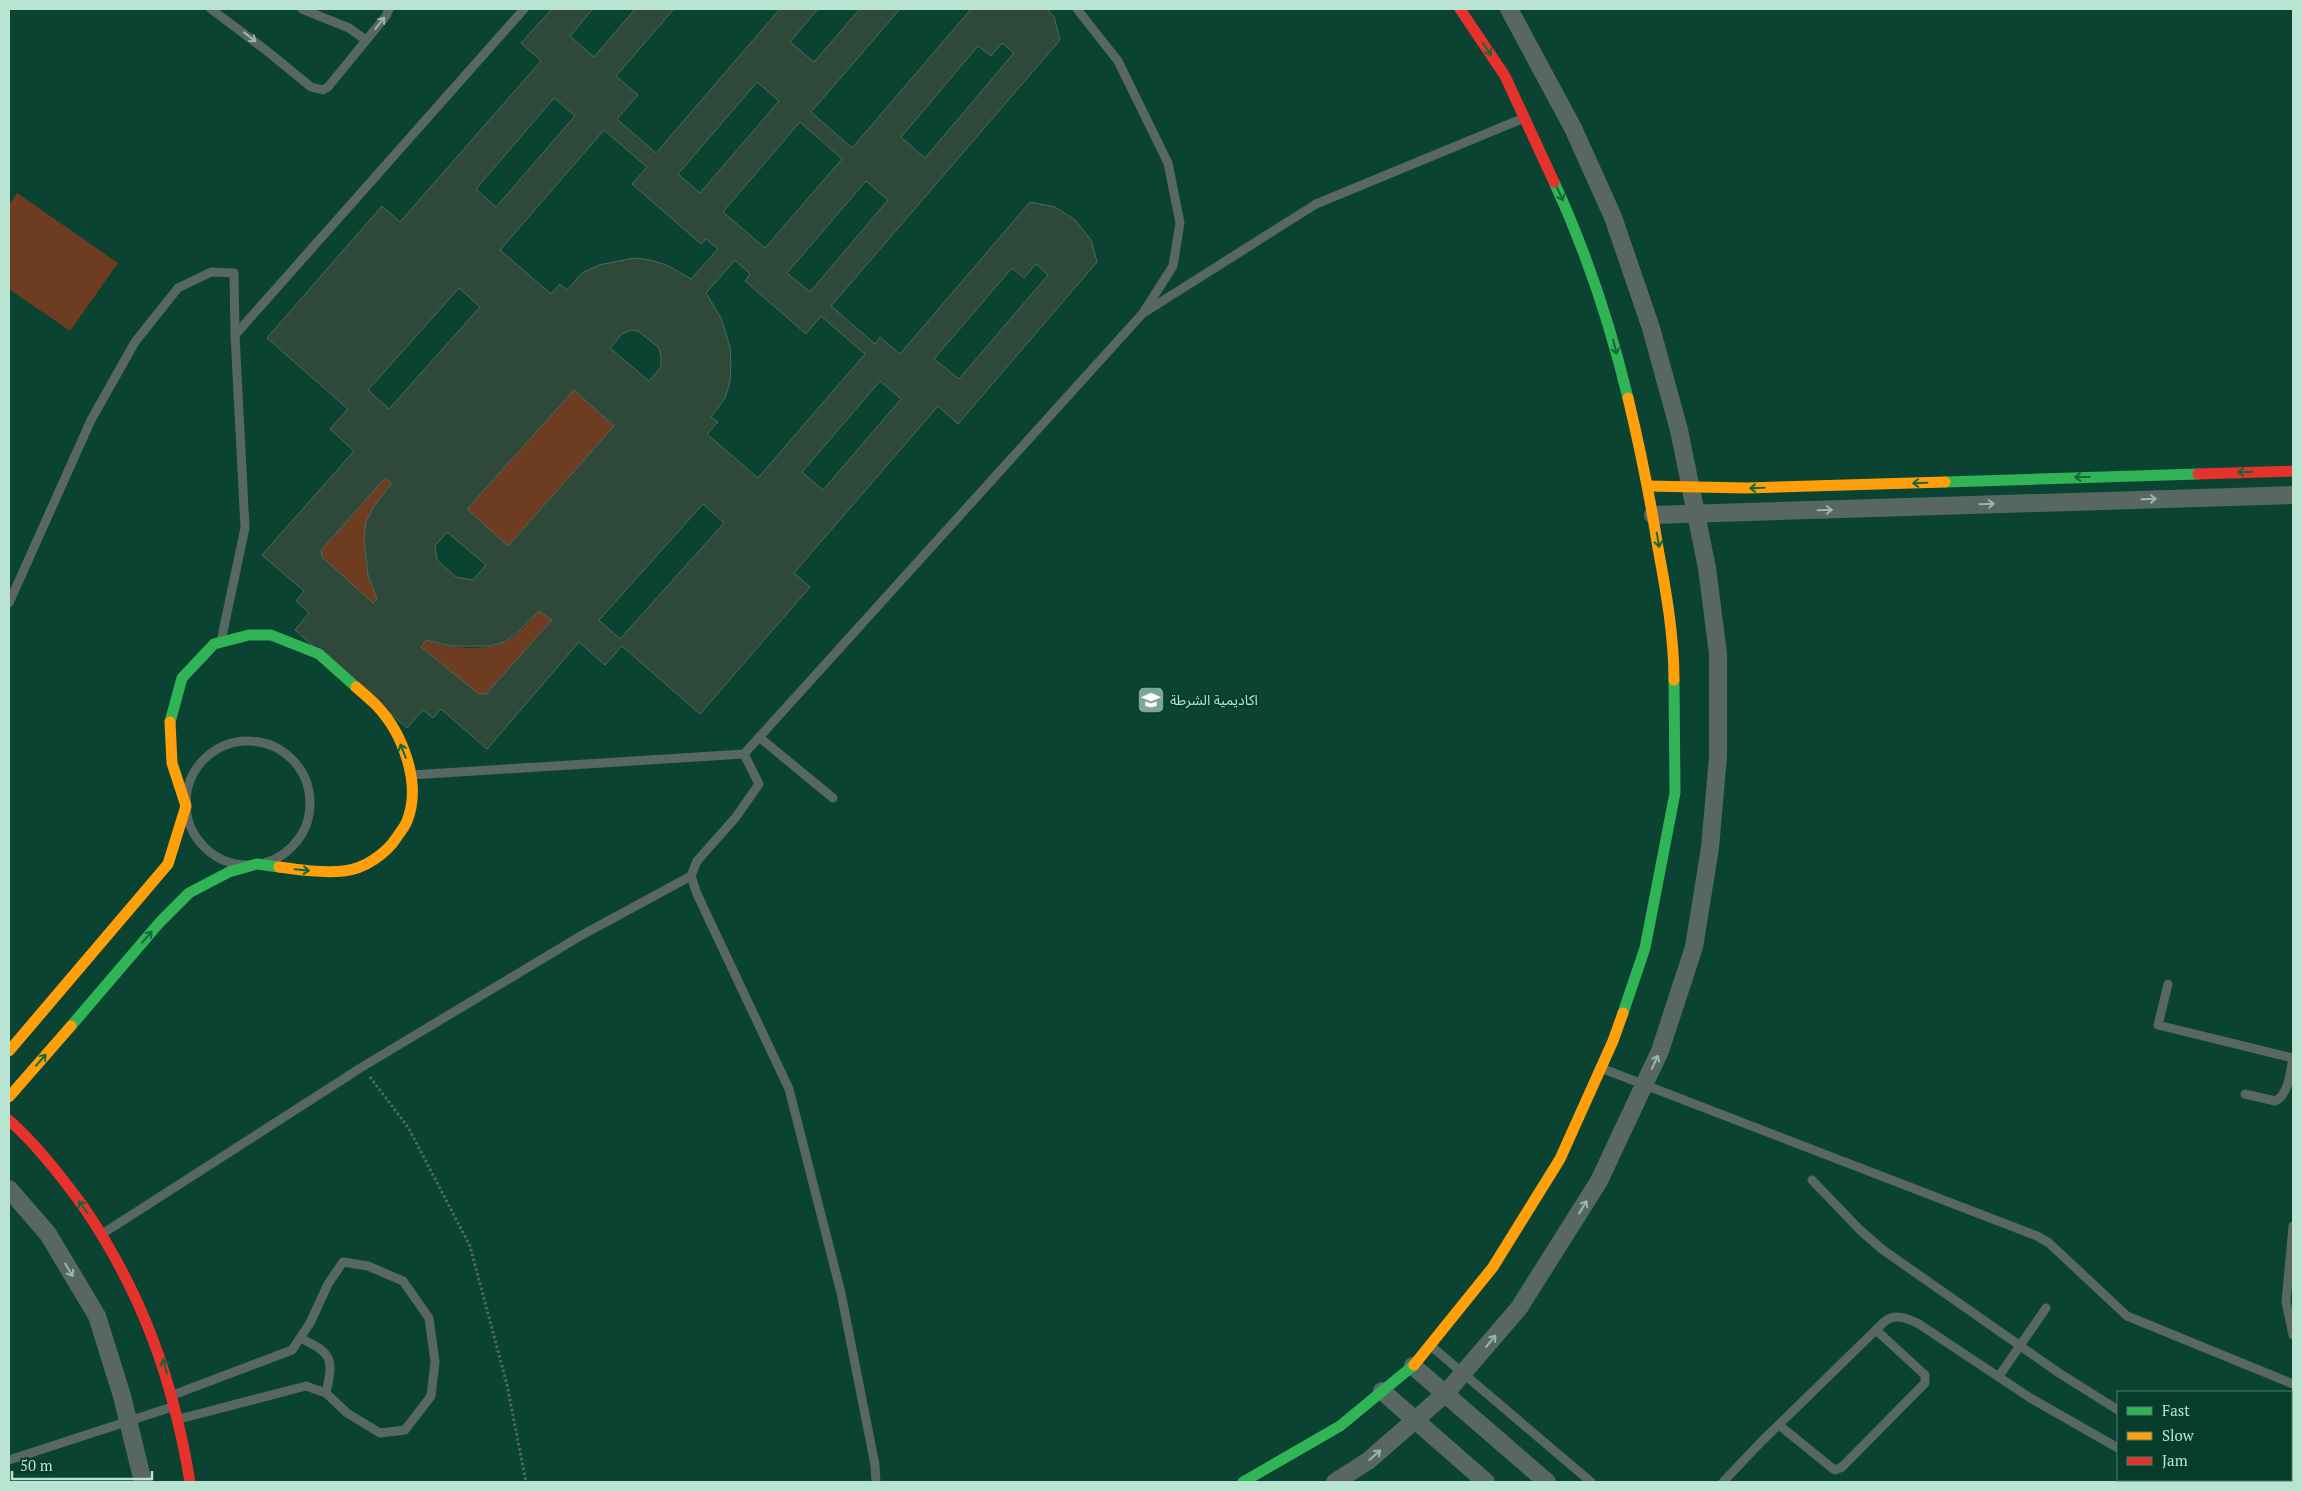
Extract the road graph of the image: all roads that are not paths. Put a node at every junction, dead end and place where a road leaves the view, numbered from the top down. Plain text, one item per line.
1 (210, 9) edge
2 (302, 9) edge
3 (389, 9) edge
4 (524, 9) edge
5 (1077, 9) edge
6 (1460, 9) edge
7 (1508, 9) edge
8 (366, 40) junction
9 (1524, 117) junction
10 (1143, 313) junction
11 (235, 335) junction
12 (2293, 471) edge
13 (1648, 486) junction
14 (1690, 487) junction
15 (2293, 495) edge
16 (1696, 514) junction
17 (1653, 515) junction
18 (9, 603) edge
19 (220, 642) junction
20 (759, 737) junction
21 (744, 754) junction
22 (410, 775) junction
23 (834, 798) dead end
24 (186, 806) junction
25 (257, 864) junction
26 (691, 876) junction
27 (2168, 984) dead end
28 (9, 1051) edge
29 (2293, 1058) edge
30 (1601, 1068) junction
31 (1644, 1084) junction
32 (2244, 1094) dead end
33 (9, 1096) edge
34 (9, 1120) edge
35 (1812, 1180) dead end
36 (9, 1189) edge
37 (2293, 1226) edge
38 (102, 1234) junction
39 (2046, 1308) dead end
40 (1876, 1330) junction
41 (2293, 1335) edge
42 (300, 1338) junction
43 (1431, 1346) junction
44 (2020, 1346) junction
45 (1413, 1366) junction
46 (1463, 1374) junction
47 (1999, 1376) junction
48 (2293, 1384) edge
49 (1382, 1391) junction
50 (326, 1393) junction
51 (1446, 1393) junction
52 (174, 1400) junction
53 (2117, 1409) edge
54 (179, 1420) junction
55 (1415, 1420) junction
56 (129, 1422) junction
57 (1779, 1425) junction
58 (2117, 1447) edge
59 (9, 1460) edge
60 (143, 1482) edge
61 (190, 1482) edge
62 (876, 1482) edge
63 (1242, 1482) edge
64 (1335, 1482) edge
65 (1486, 1482) edge
66 (1547, 1482) edge
67 (1591, 1482) edge
68 (1723, 1482) edge

1 -> 8 lane
2 - 8 lane
8 -> 3 lane
4 - 11 lane
5 - 10 lane
6 -> 9 street
7 - 14 street
9 - 10 lane
9 -> 13 street
10 - 20 lane
11 - 18 lane
11 - 19 lane
12 -> 14 street
13 - 14 street
13 - 17 street
14 - 16 street
16 -> 15 street
16 - 17 street
31 -> 16 street
17 -> 30 street
22 -> 19 street
19 - 24 street
20 - 21 lane
20 - 23 lane
21 - 22 lane
21 - 26 lane
25 -> 22 street
24 - 25 lane
24 - 25 lane
24 - 28 street
33 -> 25 street
26 - 38 lane
26 - 62 lane
27 - 29 lane
29 - 32 lane
30 - 31 lane
30 - 43 street
46 -> 31 street
31 - 48 lane
38 -> 34 street
35 - 44 lane
36 -> 56 street
37 - 41 lane
52 -> 38 street
39 - 44 lane
40 - 47 lane
40 - 57 lane
40 - 57 lane
42 - 50 lane
42 - 50 lane
42 - 52 lane
43 - 45 street
43 - 46 lane
44 - 47 lane
44 - 53 lane
45 - 49 street
45 - 51 street
46 - 51 street
46 - 67 lane
47 - 58 lane
49 - 55 street
49 - 63 street
50 - 54 lane
51 - 55 street
51 - 66 street
52 - 54 street
52 - 56 lane
54 - 61 street
64 -> 55 street
55 - 65 street
56 - 59 lane
56 - 60 street
57 - 68 lane

